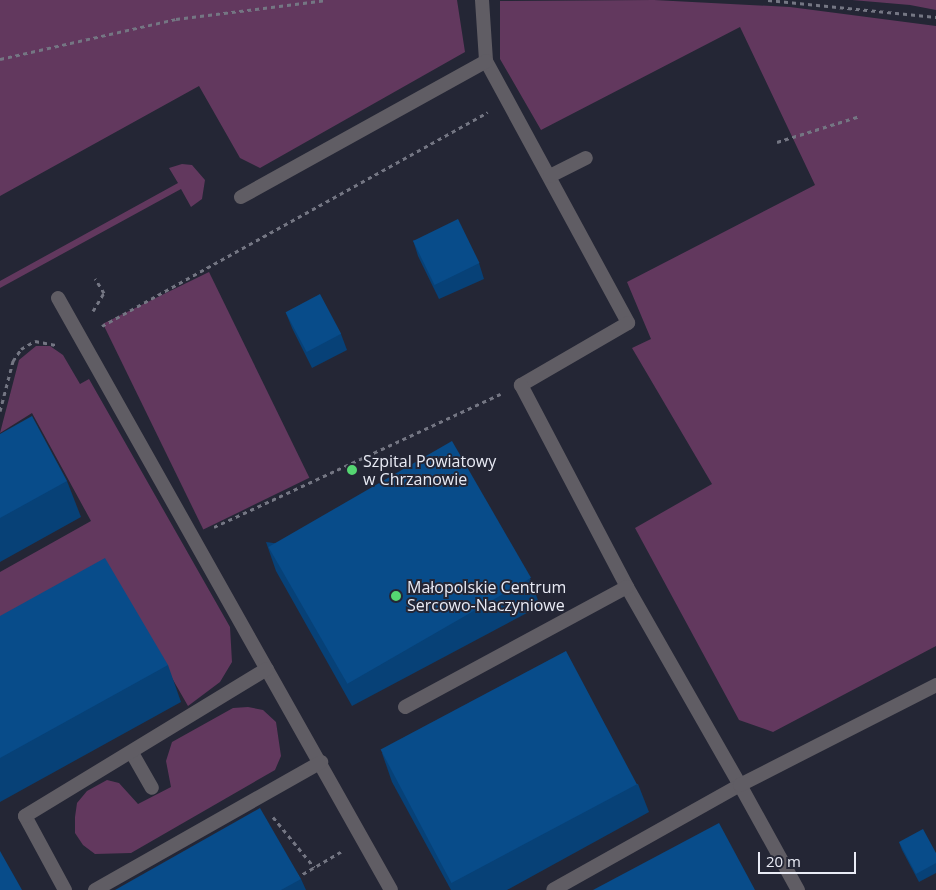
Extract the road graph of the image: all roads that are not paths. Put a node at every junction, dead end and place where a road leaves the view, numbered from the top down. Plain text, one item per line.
1 (482, 0) edge
2 (486, 61) junction
3 (586, 158) dead end
4 (550, 176) junction
5 (241, 197) dead end
6 (58, 298) dead end
7 (627, 587) junction
8 (267, 669) junction
9 (936, 685) edge
10 (405, 707) dead end
11 (132, 753) junction
12 (321, 762) junction
13 (740, 785) junction
14 (152, 788) dead end
15 (65, 890) edge
16 (95, 890) edge
17 (391, 890) edge
18 (553, 890) edge
19 (798, 890) edge

1 - 2 street
2 - 4 street
2 - 5 street
3 - 4 street
4 - 7 street
6 - 8 street
7 - 10 street
7 - 13 street
8 - 11 street
8 - 12 street
9 - 13 street
11 - 14 street
11 - 15 street
12 - 16 street
12 - 17 street
13 - 18 street
13 - 19 street

